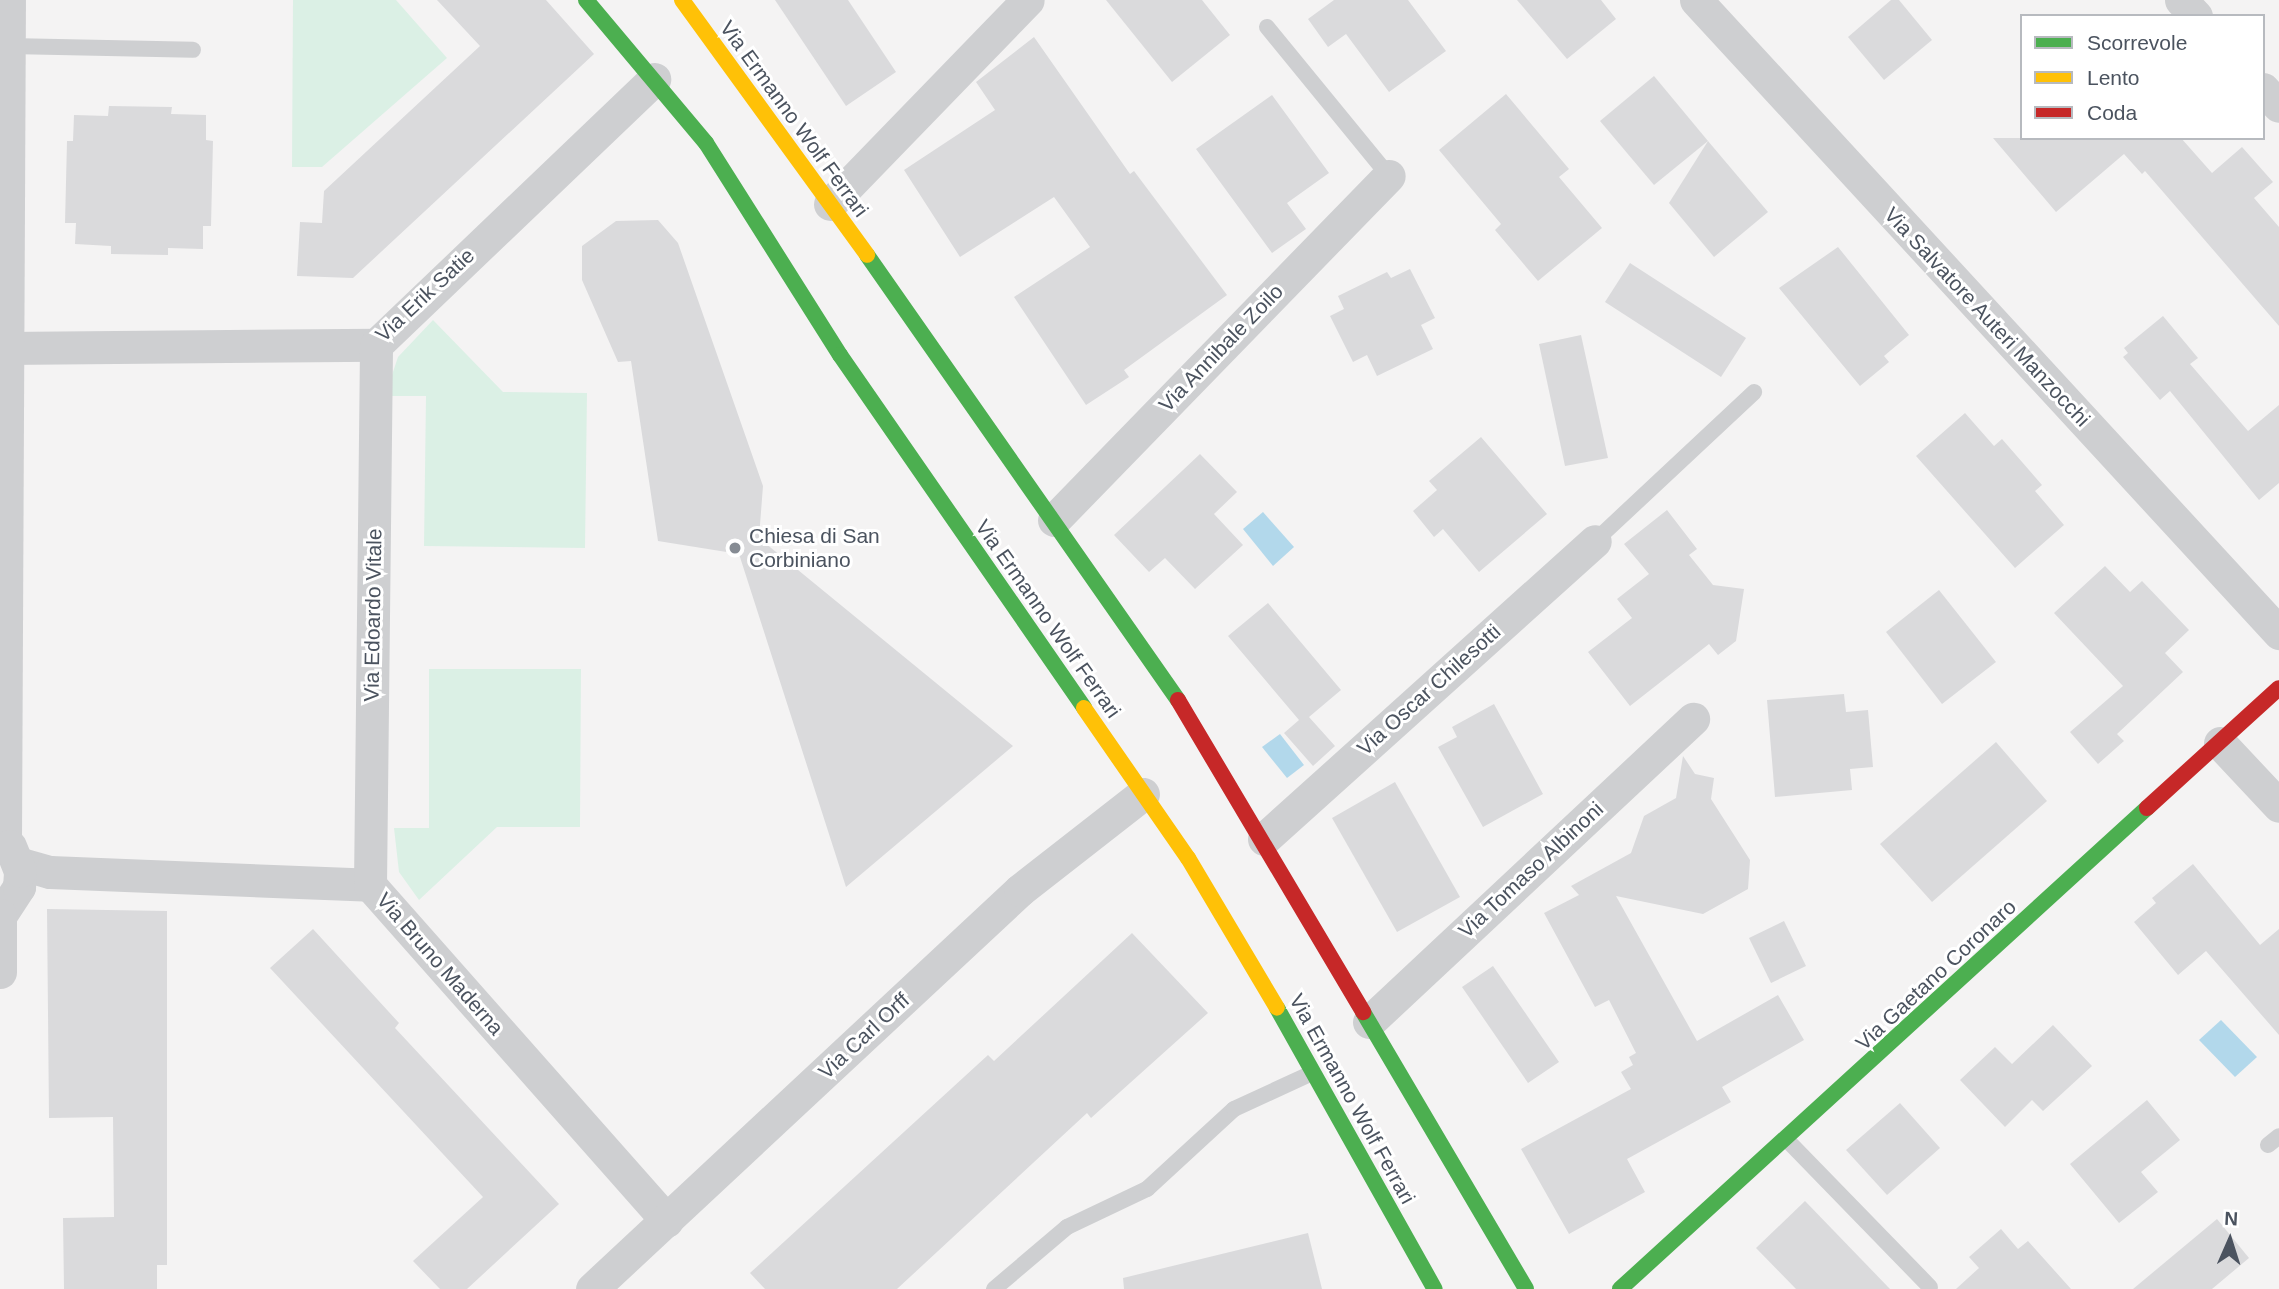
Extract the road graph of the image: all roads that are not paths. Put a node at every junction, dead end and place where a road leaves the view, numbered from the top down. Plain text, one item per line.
1 (9, 0) edge
2 (586, 0) edge
3 (682, 0) edge
4 (1028, 0) edge
5 (1696, 0) edge
6 (2181, 0) edge
7 (2194, 14) edge
8 (1267, 27) dead end
9 (9, 46) junction
10 (193, 50) dead end
11 (654, 79) junction
12 (2265, 91) edge
13 (2279, 106) edge
14 (1389, 176) joint
15 (830, 204) junction
16 (376, 345) junction
17 (4, 348) junction
18 (1754, 392) dead end
19 (1054, 520) junction
20 (1595, 541) joint
21 (2279, 633) edge
22 (2279, 688) edge
23 (1693, 719) dead end
24 (2220, 743) junction
25 (1143, 794) junction
26 (2279, 806) edge
27 (1264, 839) junction
28 (10, 857) edge
29 (370, 885) junction
30 (0, 916) edge
31 (0, 972) edge
32 (1369, 1022) junction
33 (1313, 1072) junction
34 (1787, 1140) junction
35 (667, 1222) junction
36 (1930, 1287) dead end
37 (592, 1289) edge
38 (994, 1289) edge
39 (1435, 1289) edge
40 (1526, 1289) edge
41 (1620, 1289) edge

1 - 9 street
2 - 11 street, Via Ermanno Wolf Ferrari
3 - 15 street, Via Ermanno Wolf Ferrari
4 - 15 street
5 - 21 street, Via Salvatore Auteri Manzocchi
6 - 7 street
8 - 14 lane
9 - 10 lane
9 - 17 street
11 - 16 street, Via Erik Satie
11 - 25 street, Via Ermanno Wolf Ferrari
12 - 13 street
14 - 19 street, Via Annibale Zoilo
15 - 19 street, Via Ermanno Wolf Ferrari
16 - 17 street, Via Erik Satie
16 - 29 street, Via Edoardo Vitale
17 - 28 street
18 - 20 lane
19 - 27 street, Via Ermanno Wolf Ferrari
20 - 27 street, Via Oscar Chilesotti
22 - 24 street, Via Gaetano Coronaro
23 - 32 street, Via Tomaso Albinoni
24 - 26 street
24 - 34 street, Via Gaetano Coronaro
25 - 33 street, Via Ermanno Wolf Ferrari
25 - 35 street, Via Carl Orff
27 - 32 street, Via Ermanno Wolf Ferrari
28 - 29 street, Via Bruno Maderna
28 - 30 street
29 - 35 street, Via Bruno Maderna
30 - 31 street
32 - 40 street, Via Ermanno Wolf Ferrari
33 - 38 lane
33 - 39 street, Via Ermanno Wolf Ferrari
34 - 36 lane
34 - 41 street, Via Gaetano Coronaro
35 - 37 street, Via Carl Orff

